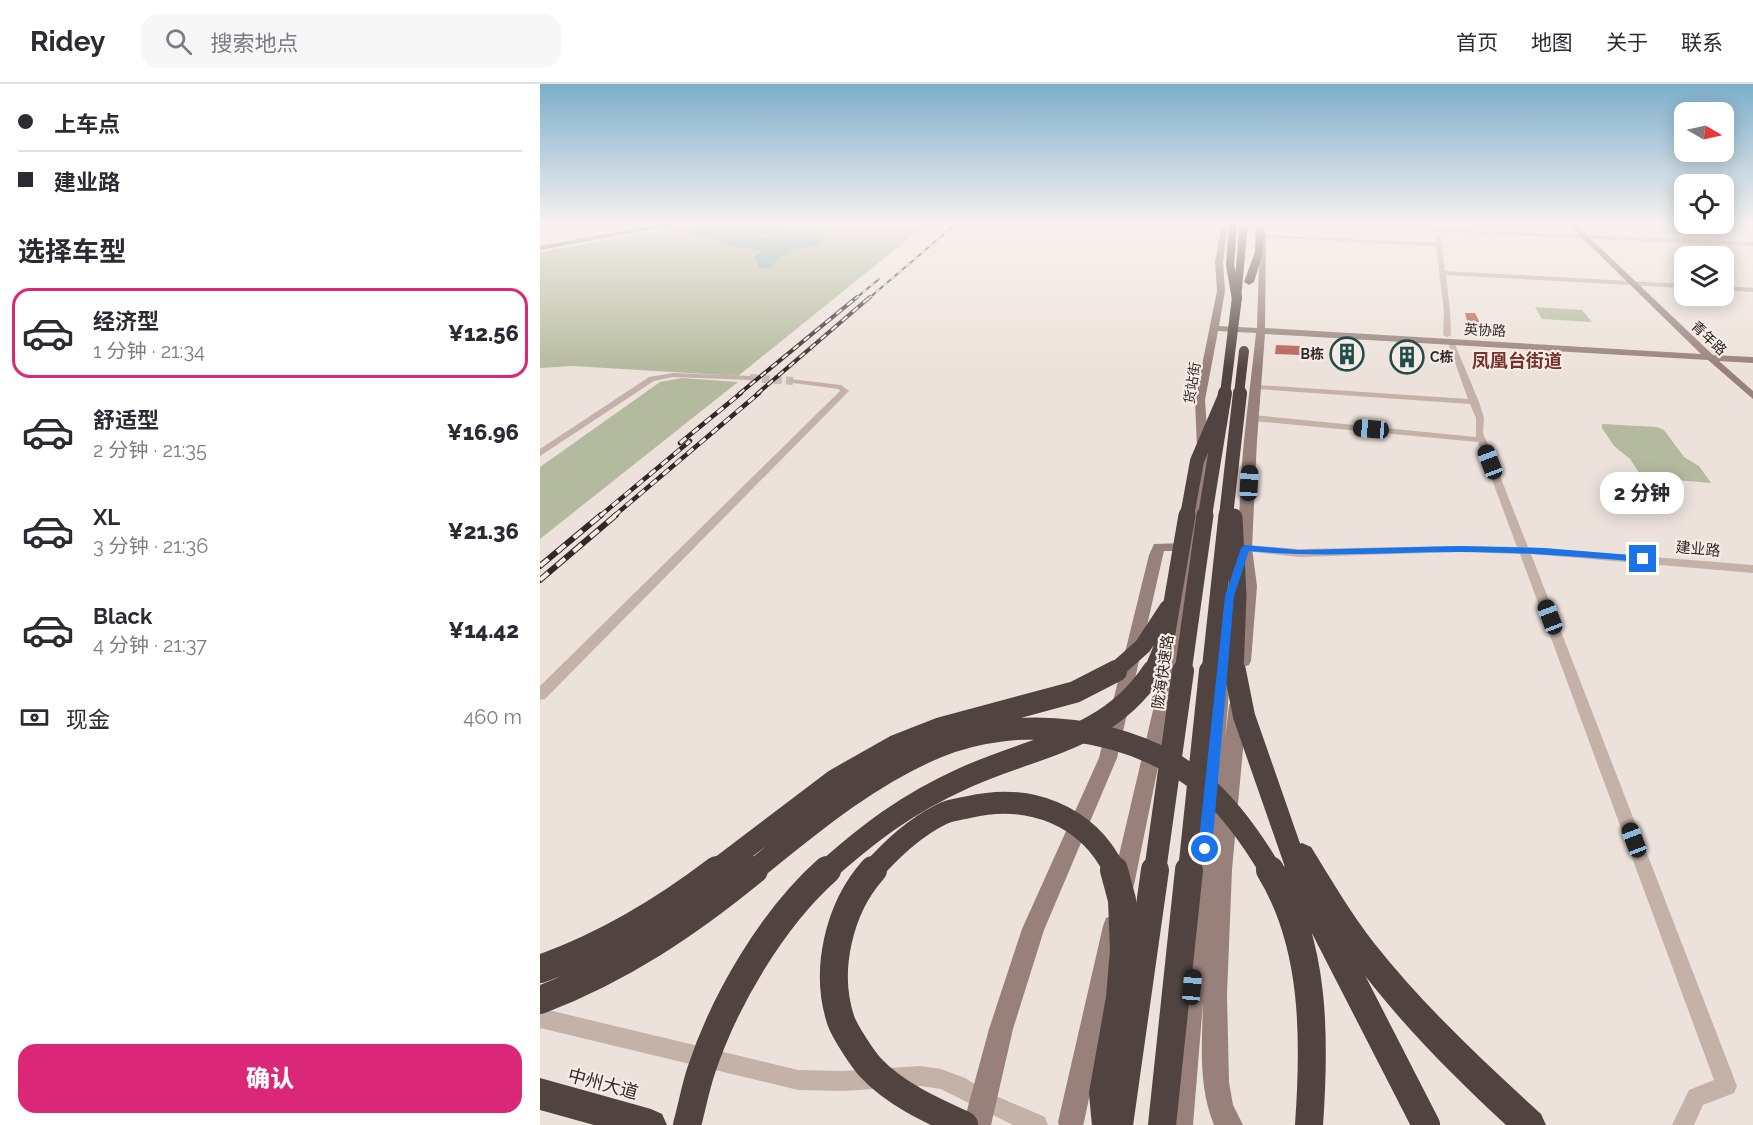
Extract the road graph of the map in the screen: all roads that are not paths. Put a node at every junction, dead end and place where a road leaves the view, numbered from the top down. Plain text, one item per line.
1 (1220, 272) edge
2 (1231, 272) edge
3 (1240, 272) edge
4 (1251, 272) edge
5 (1252, 272) edge
6 (1259, 272) edge
7 (1622, 272) edge
8 (1442, 273) joint
9 (1249, 282) junction
10 (1634, 283) junction
11 (1674, 285) edge
12 (1734, 289) edge
13 (1753, 290) edge
14 (1237, 300) junction
15 (1215, 325) junction
16 (1261, 328) junction
17 (1449, 338) junction
18 (1710, 354) junction
19 (1753, 354) edge
20 (1753, 360) edge
21 (750, 378) tunnel mouth
22 (793, 381) tunnel mouth
23 (1257, 387) junction
24 (1753, 388) edge
25 (1753, 396) edge
26 (1224, 398) junction
27 (1475, 402) junction
28 (1253, 418) junction
29 (1482, 440) junction
30 (540, 453) edge
31 (1230, 480) junction
32 (1191, 547) junction
33 (1245, 548) junction
34 (1524, 550) junction
35 (1753, 569) edge
36 (1174, 596) junction
37 (540, 694) edge
38 (1281, 822) junction
39 (540, 969) edge
40 (540, 1000) edge
41 (540, 1018) edge
42 (540, 1094) edge
43 (982, 1100) junction
44 (1071, 1122) dead end
45 (651, 1125) edge
46 (687, 1125) edge
47 (964, 1125) edge
48 (977, 1125) edge
49 (1037, 1125) edge
50 (1106, 1125) edge
51 (1119, 1125) edge
52 (1162, 1125) edge
53 (1179, 1125) edge
54 (1229, 1125) edge
55 (1309, 1125) edge
56 (1426, 1125) edge
57 (1530, 1125) edge
58 (1683, 1125) edge

1 - 15 street, 货站街
2 - 14 highway, bridge
3 - 14 highway, 陇海快速路, bridge
4 - 9 highway
5 - 9 highway
6 - 16 street
7 - 10 street, 青年路
8 - 10 street
8 - 17 street
9 - 31 highway, bridge
10 - 11 street
10 - 18 street, 青年路
12 - 13 street
14 - 26 highway, 陇海快速路, bridge
15 - 16 street, 英协路
15 - 32 street, 货站街
16 - 17 street, 英协路
16 - 23 street
17 - 18 street, 英协路
17 - 27 street
18 - 19 street, 英协路
18 - 20 street, 英协路
18 - 24 street, 青年路
18 - 25 street, 青年路
21 - 30 street
22 - 37 street
23 - 27 street
23 - 28 street
26 - 36 highway, bridge
26 - 51 highway, 陇海快速路, bridge
27 - 29 street
28 - 29 street
28 - 33 street
29 - 34 street
31 - 38 highway, bridge
31 - 52 highway, bridge
32 - 43 street
32 - 44 street, 货站街
33 - 34 street, 建业路
33 - 53 street
33 - 54 street
34 - 35 street, 建业路
34 - 58 street
36 - 39 highway, bridge
36 - 46 highway, bridge
38 - 56 highway, bridge
38 - 57 highway, bridge
40 - 55 highway, bridge
41 - 43 street
42 - 45 highway, 中州大道
43 - 48 street
43 - 49 street
47 - 50 highway, bridge

